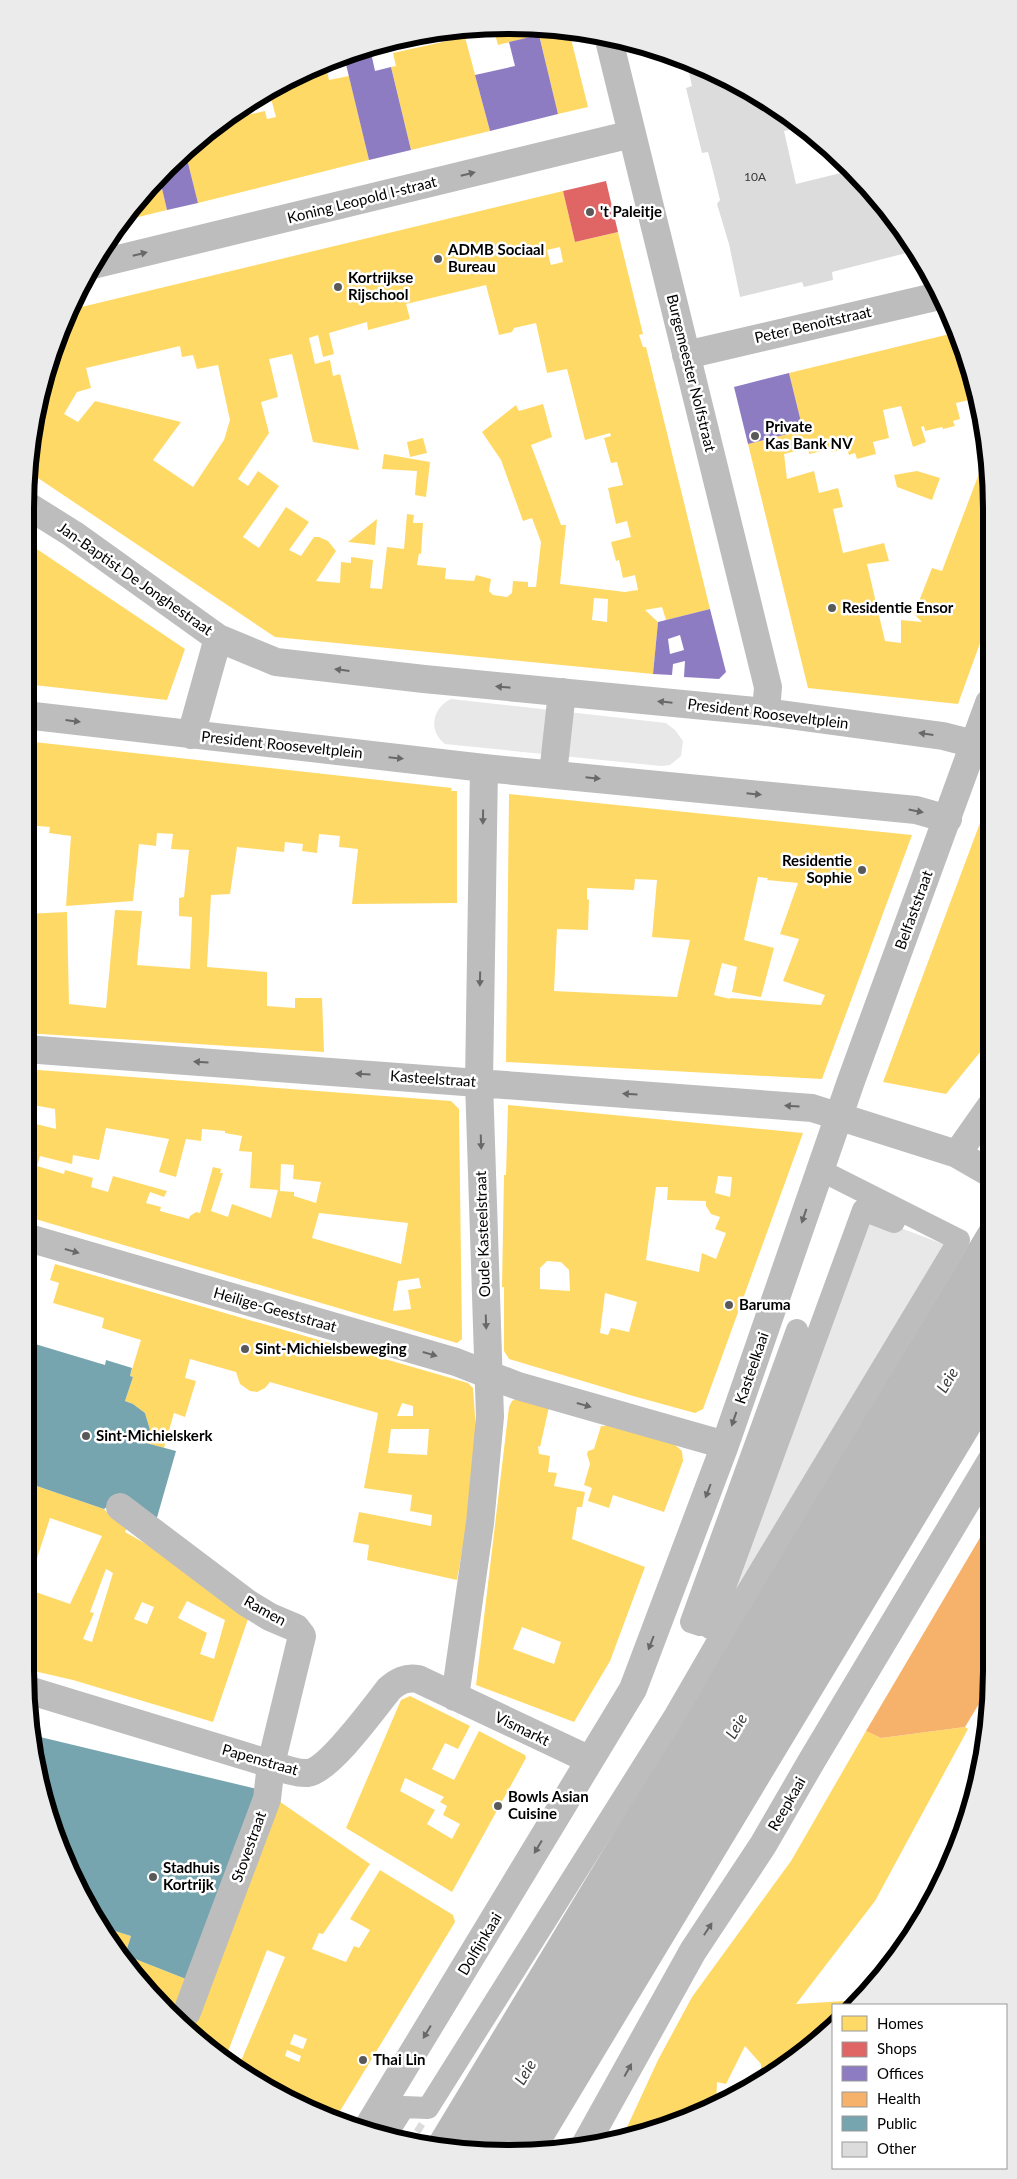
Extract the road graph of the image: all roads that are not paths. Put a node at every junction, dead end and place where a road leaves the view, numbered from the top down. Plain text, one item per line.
1 (610, 45) edge
2 (632, 134) junction
3 (102, 263) edge
4 (933, 297) edge
5 (686, 355) junction
6 (34, 510) edge
7 (218, 638) junction
8 (562, 692) junction
9 (766, 712) junction
10 (34, 716) edge
11 (983, 719) edge
12 (191, 735) junction
13 (974, 744) junction
14 (484, 768) junction
15 (553, 774) junction
16 (948, 820) junction
17 (34, 1050) edge
18 (479, 1082) junction
19 (839, 1116) junction
20 (983, 1116) edge
21 (957, 1154) junction
22 (983, 1169) edge
23 (832, 1176) dead end
24 (34, 1241) edge
25 (956, 1245) junction
26 (487, 1374) junction
27 (725, 1445) junction
28 (983, 1473) edge
29 (120, 1507) dead end
30 (710, 1628) junction
31 (35, 1692) edge
32 (455, 1697) junction
33 (590, 1760) junction
34 (270, 1764) junction
35 (187, 2012) dead end
36 (370, 2124) edge
37 (390, 2130) edge
38 (589, 2138) edge

1 - 2 street, Burgemeester Nolfstraat
3 -> 2 street, Koning Leopold I-straat
2 - 5 street, Burgemeester Nolfstraat
4 - 5 street, Peter Benoitstraat
5 - 9 street, Burgemeester Nolfstraat
6 - 7 street, Jan-Baptist De Jonghestraat
8 -> 7 street, President Rooseveltplein
7 - 12 street, President Rooseveltplein
9 -> 8 street, President Rooseveltplein
8 - 15 street
13 -> 9 street, President Rooseveltplein
10 -> 12 street
11 - 13 street, Belfaststraat
12 -> 14 street, President Rooseveltplein
13 - 16 street, Belfaststraat
14 - 15 street, President Rooseveltplein
14 -> 18 street, Oude Kasteelstraat
15 -> 16 street, President Rooseveltplein
16 - 19 street, Belfaststraat
18 -> 17 street, Kasteelstraat
19 -> 18 street, Kasteelstraat
18 -> 26 street, Oude Kasteelstraat
19 - 21 street
19 -> 27 street, Kasteelkaai
20 - 21 street
21 - 22 street
23 - 25 street
24 -> 26 street, Heilige-Geeststraat
25 - 30 street
25 - 30 street
26 -> 27 street, Heilige-Geeststraat
26 - 32 street, Oude Kasteelstraat
27 -> 33 street, Kasteelkaai
38 -> 28 street, Reepkaai
29 - 34 street, Ramen
30 - 37 street
31 - 34 street, Papenstraat
32 - 33 street, Vismarkt
32 - 34 street, Papenstraat
33 -> 36 street, Dolfijnkaai
34 - 35 street, Stovestraat

